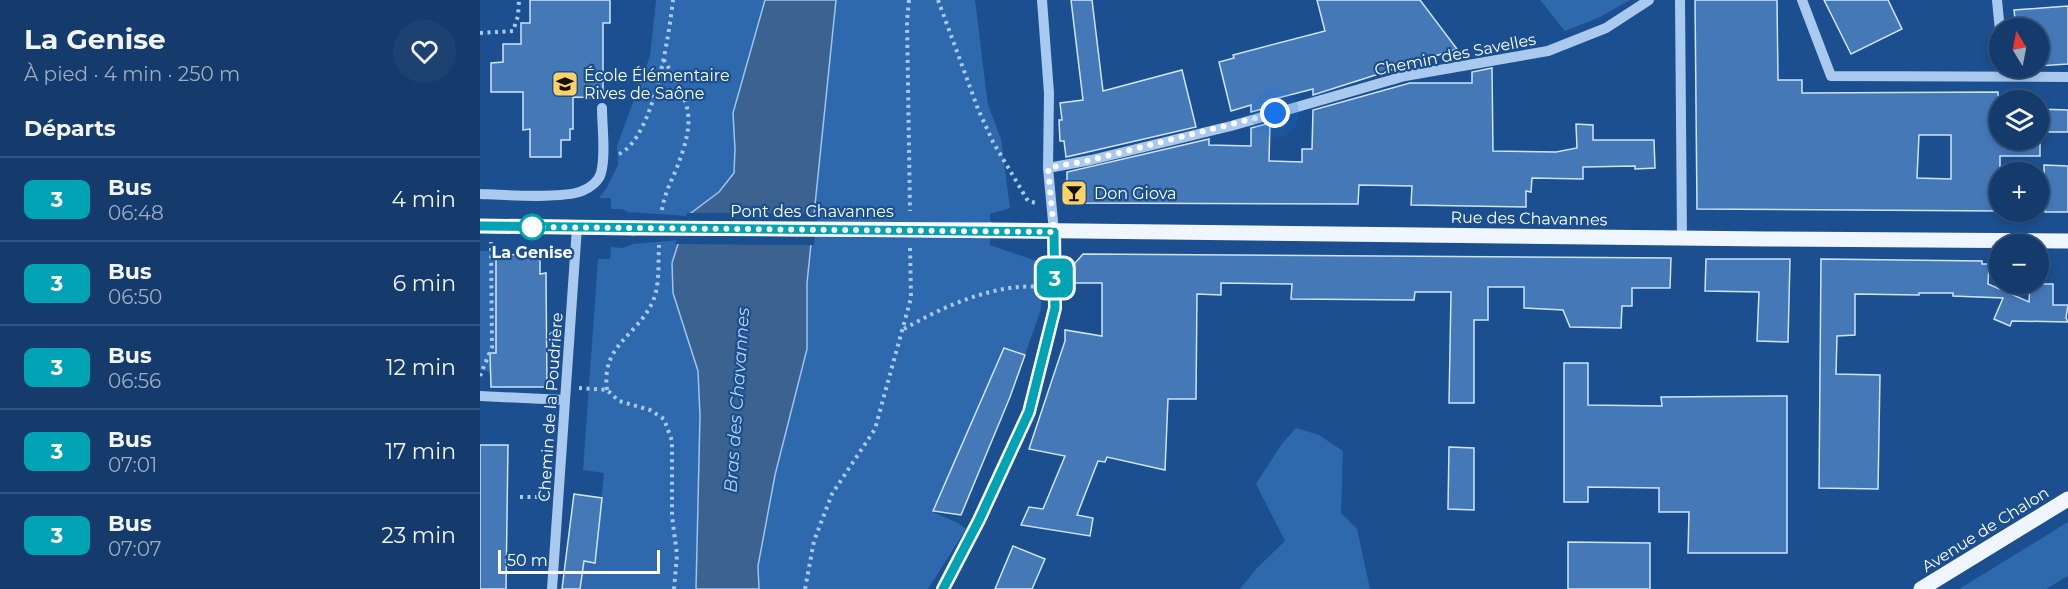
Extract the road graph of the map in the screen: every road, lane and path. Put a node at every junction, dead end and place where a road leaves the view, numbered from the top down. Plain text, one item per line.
1 (519, 0) edge
2 (673, 0) edge
3 (909, 0) edge
4 (938, 0) edge
5 (1041, 0) edge
6 (1649, 0) edge
7 (1680, 0) edge
8 (1802, 0) edge
9 (1997, 0) edge
10 (1999, 18) edge
11 (480, 33) edge
12 (1989, 73) edge
13 (2049, 75) edge
14 (2068, 77) edge
15 (602, 108) dead end
16 (603, 159) junction
17 (1048, 168) junction
18 (480, 194) edge
19 (1051, 207) junction
20 (910, 218) dead end
21 (485, 226) edge
22 (577, 227) junction
23 (990, 230) joint
24 (1054, 232) junction
25 (1682, 238) junction
26 (910, 241) dead end
27 (2068, 241) edge
28 (1056, 289) junction
29 (904, 329) junction
30 (480, 376) edge
31 (566, 387) junction
32 (480, 396) edge
33 (566, 400) junction
34 (520, 497) dead end
35 (558, 497) junction
36 (2068, 499) edge
37 (552, 589) edge
38 (674, 589) edge
39 (805, 589) edge
40 (943, 589) edge
41 (1921, 589) edge

1 - 11 path
2 - 16 path
3 - 20 path
4 - 19 path
5 - 17 street
6 - 17 street, Chemin des Savelles
7 - 25 street
8 - 12 street
9 - 10 street
13 - 14 street
15 - 16 street
16 - 18 street
17 - 19 street
19 - 24 street
21 - 22 main road, Pont des Chavannes
21 - 30 path
22 - 23 main road, Pont des Chavannes, bridge
22 - 31 street, Chemin de la Poudrière
23 - 24 main road, Rue des Chavannes
24 - 25 main road, Rue des Chavannes
24 - 28 street
25 - 27 main road, Rue des Chavannes
26 - 29 path
28 - 29 path
28 - 40 street
29 - 39 path
31 - 33 street, Chemin de la Poudrière
31 - 38 path
32 - 33 street
33 - 35 street, Chemin de la Poudrière
34 - 35 path
35 - 37 street, Chemin de la Poudrière
36 - 41 main road, Avenue de Chalon

